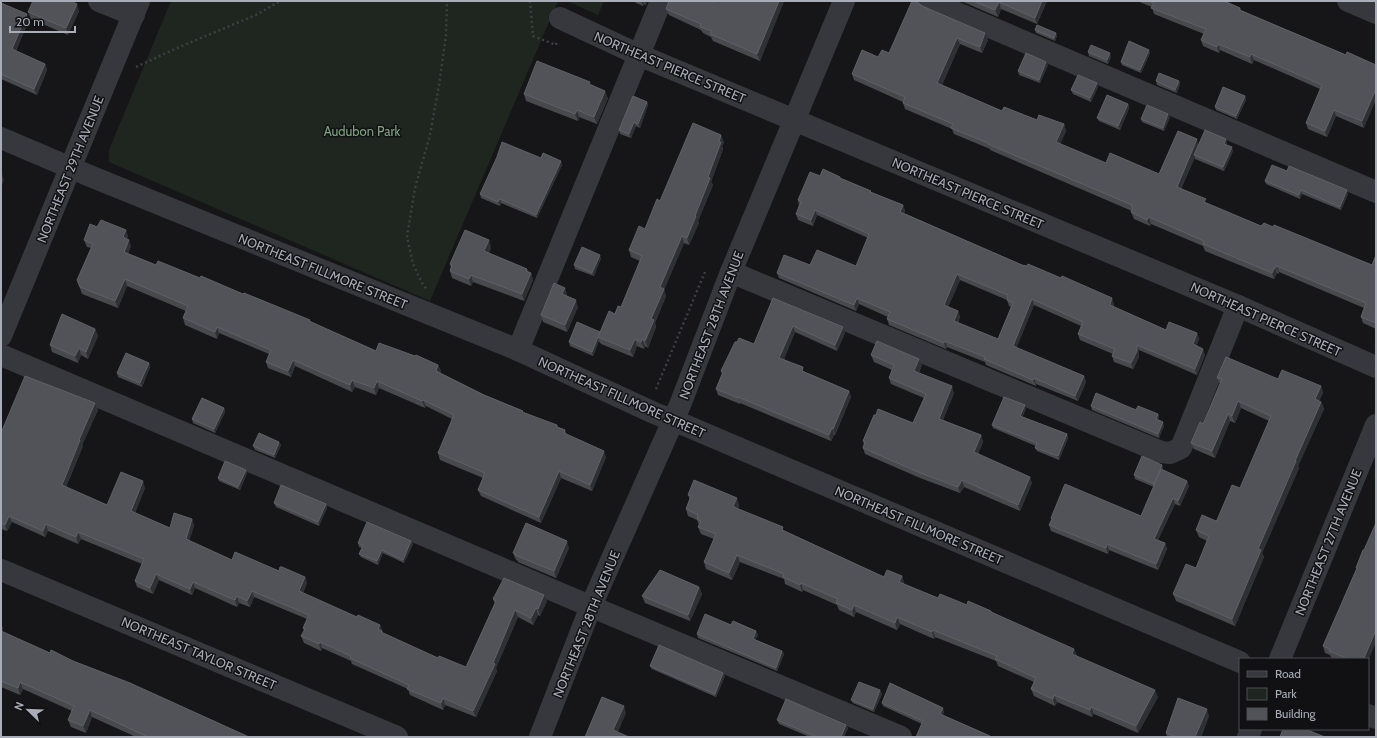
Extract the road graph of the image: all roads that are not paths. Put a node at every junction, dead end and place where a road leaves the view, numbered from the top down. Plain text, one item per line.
1 (99, 1) edge
2 (661, 1) edge
3 (844, 1) edge
4 (929, 1) edge
5 (1348, 1) edge
6 (136, 8) edge
7 (1373, 8) edge
8 (560, 18) dead end
9 (639, 54) junction
10 (794, 120) junction
11 (1, 138) edge
12 (71, 168) junction
13 (1376, 192) edge
14 (731, 272) junction
15 (1238, 306) junction
16 (4, 323) edge
17 (518, 350) junction
18 (1, 355) edge
19 (1376, 367) edge
20 (673, 422) junction
21 (1376, 425) edge
22 (1, 570) edge
23 (590, 606) junction
24 (1280, 658) edge
25 (1239, 662) edge
26 (397, 737) edge
27 (540, 737) edge
28 (901, 737) edge

1 - 6 street
2 - 9 street
3 - 10 street, NORTHEAST 28TH AVENUE
4 - 13 street
5 - 7 street
6 - 12 street, NORTHEAST 29TH AVENUE
8 - 9 street, NORTHEAST PIERCE STREET
9 - 10 street, NORTHEAST PIERCE STREET
9 - 17 street
10 - 14 street, NORTHEAST 28TH AVENUE
10 - 15 street, NORTHEAST PIERCE STREET
11 - 12 street, NORTHEAST FILLMORE STREET
12 - 16 street, NORTHEAST 29TH AVENUE
12 - 17 street, NORTHEAST FILLMORE STREET
14 - 15 street
14 - 20 street, NORTHEAST 28TH AVENUE
15 - 19 street, NORTHEAST PIERCE STREET
17 - 20 street, NORTHEAST FILLMORE STREET
18 - 23 street
20 - 23 street, NORTHEAST 28TH AVENUE
20 - 25 street, NORTHEAST FILLMORE STREET
21 - 24 street, NORTHEAST 27TH AVENUE
22 - 26 street, NORTHEAST TAYLOR STREET
23 - 27 street, NORTHEAST 28TH AVENUE
23 - 28 street

